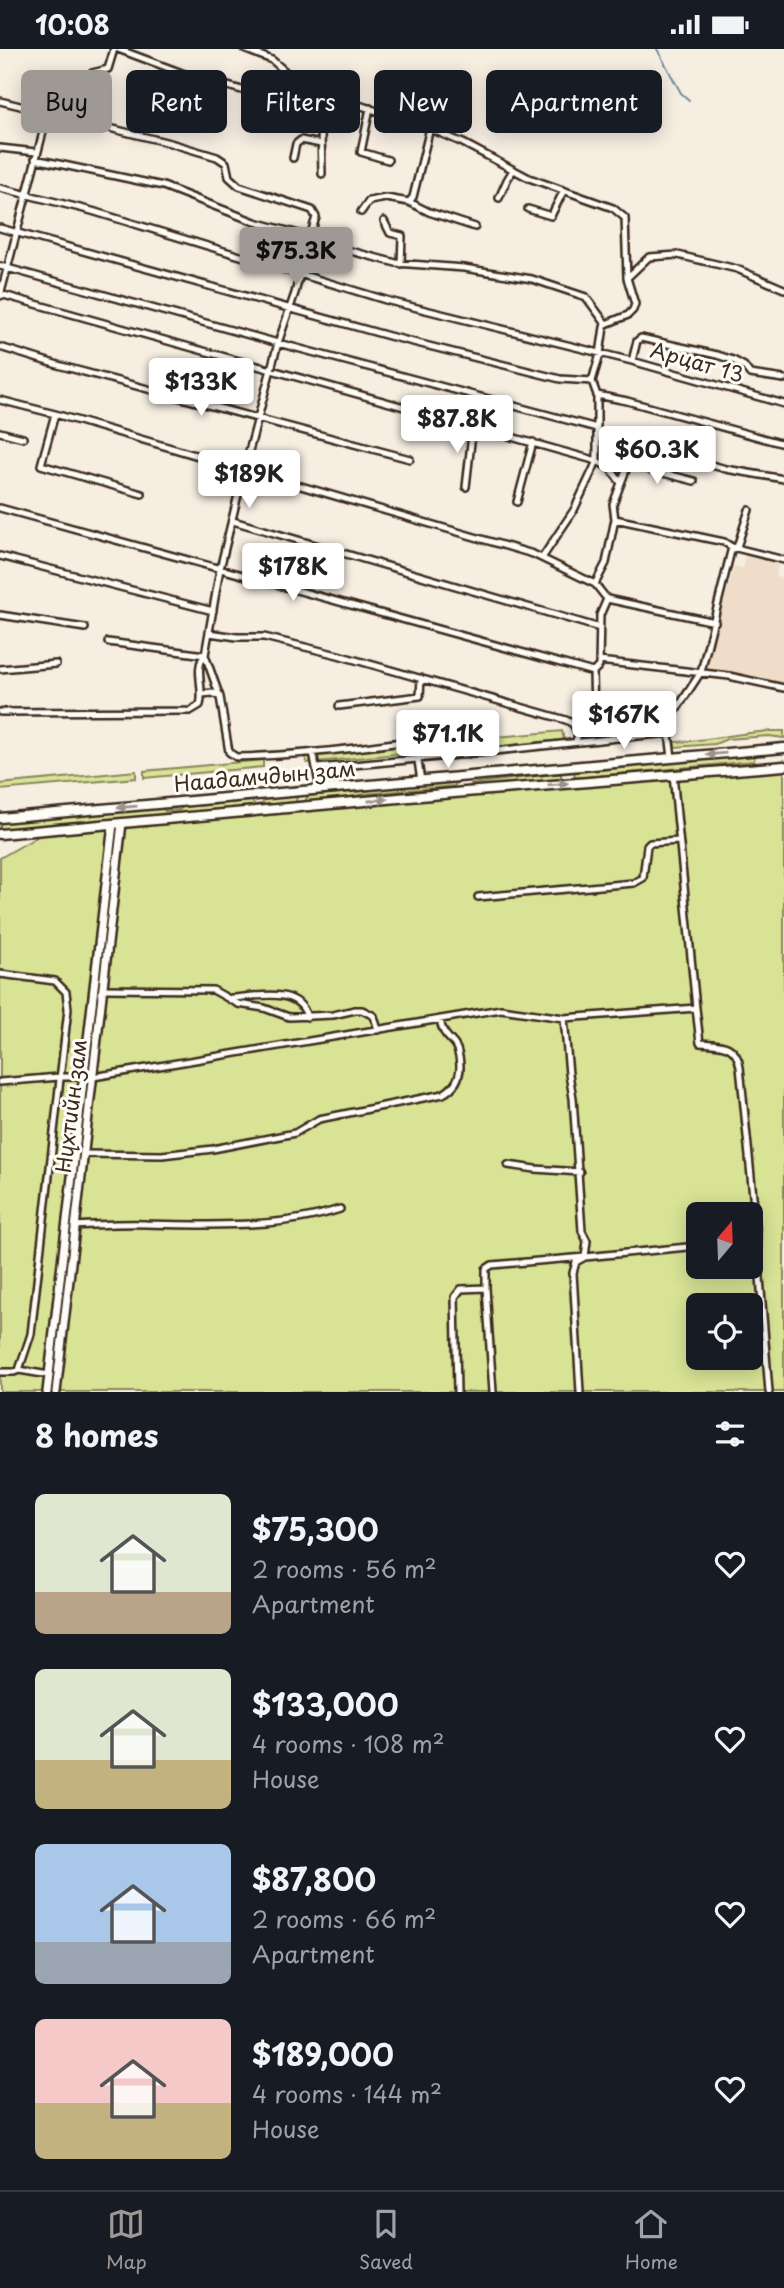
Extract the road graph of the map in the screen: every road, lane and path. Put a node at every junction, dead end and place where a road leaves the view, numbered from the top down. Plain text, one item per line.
1 (116, 49) edge
2 (244, 49) edge
3 (104, 70) edge
4 (283, 70) edge
5 (241, 89) edge
6 (0, 101) edge
7 (360, 105) edge
8 (21, 106) edge
9 (370, 108) junction
10 (374, 109) edge
11 (112, 129) edge
12 (42, 133) edge
13 (321, 133) edge
14 (429, 133) edge
15 (441, 133) edge
16 (321, 144) junction
17 (0, 148) edge
18 (36, 156) junction
19 (293, 158) dead end
20 (388, 160) dead end
21 (513, 170) junction
22 (322, 174) dead end
23 (0, 188) edge
24 (563, 192) junction
25 (26, 195) junction
26 (499, 198) dead end
27 (410, 202) junction
28 (528, 209) dead end
29 (361, 212) dead end
30 (384, 221) dead end
31 (475, 227) dead end
32 (0, 228) edge
33 (17, 232) junction
34 (309, 238) junction
35 (401, 264) junction
36 (0, 266) edge
37 (7, 268) junction
38 (300, 274) junction
39 (627, 278) junction
40 (784, 289) edge
41 (0, 295) edge
42 (289, 307) junction
43 (606, 324) junction
44 (278, 343) junction
45 (0, 347) edge
46 (600, 354) junction
47 (632, 361) junction
48 (273, 369) junction
49 (784, 380) edge
50 (592, 381) junction
51 (597, 395) junction
52 (0, 400) edge
53 (784, 404) edge
54 (55, 414) junction
55 (259, 420) junction
56 (473, 425) junction
57 (597, 428) junction
58 (0, 432) edge
59 (23, 438) dead end
60 (533, 442) junction
61 (784, 444) edge
62 (410, 459) dead end
63 (597, 461) junction
64 (628, 464) junction
65 (244, 470) junction
66 (784, 479) edge
67 (694, 481) dead end
68 (621, 483) junction
69 (466, 487) dead end
70 (142, 494) dead end
71 (517, 502) dead end
72 (0, 509) edge
73 (749, 510) dead end
74 (615, 519) junction
75 (233, 521) junction
76 (735, 547) junction
77 (0, 556) edge
78 (542, 558) junction
79 (784, 560) edge
80 (220, 569) junction
81 (595, 584) junction
82 (607, 599) junction
83 (213, 611) junction
84 (0, 615) edge
85 (715, 622) junction
86 (85, 628) dead end
87 (600, 628) junction
88 (209, 633) junction
89 (107, 642) dead end
90 (205, 655) junction
91 (599, 661) junction
92 (56, 664) dead end
93 (0, 669) edge
94 (593, 672) junction
95 (701, 673) junction
96 (421, 678) junction
97 (784, 688) edge
98 (201, 694) junction
99 (220, 697) junction
100 (339, 706) dead end
101 (0, 712) edge
102 (491, 728) dead end
103 (669, 733) junction
104 (578, 734) junction
105 (423, 739) junction
106 (576, 741) junction
107 (784, 748) edge
108 (755, 750) junction
109 (313, 752) junction
110 (672, 758) junction
111 (418, 761) junction
112 (784, 766) edge
113 (317, 768) junction
114 (757, 768) junction
115 (673, 774) junction
116 (464, 778) junction
117 (421, 781) junction
118 (320, 789) junction
119 (303, 791) junction
120 (465, 792) junction
121 (254, 795) junction
122 (171, 803) junction
123 (305, 807) junction
124 (257, 811) junction
125 (0, 818) edge
126 (173, 818) junction
127 (117, 824) junction
128 (0, 834) edge
129 (679, 841) junction
130 (478, 897) dead end
131 (0, 974) edge
132 (103, 989) junction
133 (228, 999) junction
134 (696, 1008) junction
135 (307, 1017) junction
136 (564, 1018) junction
137 (440, 1019) junction
138 (378, 1030) junction
139 (89, 1076) junction
140 (59, 1077) junction
141 (0, 1082) edge
142 (83, 1154) junction
143 (508, 1165) dead end
144 (580, 1172) junction
145 (751, 1202) edge
146 (340, 1209) dead end
147 (75, 1226) junction
148 (686, 1247) edge
149 (585, 1257) junction
150 (758, 1279) edge
151 (486, 1288) junction
152 (19, 1370) junction
153 (0, 1372) edge
154 (49, 1375) junction
155 (47, 1392) edge
156 (56, 1392) edge
157 (457, 1392) edge
158 (493, 1392) edge
159 (580, 1392) edge
160 (769, 1392) edge

1 - 3 street
1 - 5 street
2 - 4 street
6 - 8 street
7 - 9 street
9 - 10 street
9 - 20 street
11 - 34 street
12 - 18 street
13 - 16 street
14 - 27 street
15 - 21 street
16 - 19 street
16 - 22 street
17 - 18 street
18 - 25 street
18 - 34 street
21 - 24 street
21 - 26 street
23 - 25 street, Арцат 13
24 - 28 street
24 - 39 street
25 - 33 street
25 - 38 street, Арцат 13
27 - 29 street
27 - 31 street
30 - 35 street
32 - 33 street
33 - 37 street
33 - 42 street
34 - 35 street
34 - 38 street
35 - 43 street
36 - 37 street
37 - 41 street
37 - 44 street
38 - 42 street
38 - 46 street, Арцат 13
39 - 40 street
39 - 43 street
41 - 48 street
42 - 44 street
42 - 50 street
43 - 46 street
44 - 48 street
44 - 57 street
45 - 55 street
46 - 47 street, Арцат 13
46 - 50 street
47 - 49 street
47 - 53 street, Арцат 13
48 - 55 street
48 - 56 street
50 - 51 street
51 - 57 street
51 - 61 street
52 - 54 street
54 - 65 street
54 - 70 street
55 - 62 street
55 - 65 street
56 - 60 street
56 - 69 street
57 - 63 street
58 - 59 street
60 - 63 street
60 - 71 street
63 - 68 street
63 - 78 street
64 - 66 street
64 - 67 street
64 - 68 street
65 - 75 street
65 - 78 street
68 - 74 street
72 - 80 street
73 - 76 street
74 - 76 street
74 - 81 street
75 - 80 street
75 - 87 street
76 - 79 street
76 - 85 street
77 - 83 street
78 - 81 street
80 - 83 street
80 - 94 street
81 - 82 street
82 - 85 street
82 - 87 street
83 - 88 street
84 - 86 street
85 - 95 street
87 - 91 street
88 - 90 street
88 - 96 street
89 - 90 street
90 - 98 street
90 - 99 street
91 - 94 street
91 - 95 street
92 - 93 street
94 - 104 street
95 - 97 street
95 - 103 street
96 - 100 street
96 - 104 street
98 - 99 street
98 - 101 street
99 - 109 street
102 - 105 street
103 - 106 street
103 - 110 street
104 - 106 street
105 - 109 street
105 - 111 street
106 - 111 street
107 - 108 highway, Наадамчдын зам
108 -> 110 highway, Наадамчдын зам
108 - 114 highway
109 - 113 street
110 - 116 highway, Наадамчдын зам
111 - 113 street
111 - 117 street
112 - 114 highway, Наадамчдын зам
113 - 118 street
114 - 115 highway, Наадамчдын зам
120 -> 115 highway, Наадамчдын зам
115 - 129 street
116 - 117 highway, Наадамчдын зам
116 - 120 highway
117 - 118 highway, Наадамчдын зам
118 - 119 highway, Наадамчдын зам
119 - 121 highway, Наадамчдын зам
119 - 123 highway
123 -> 120 highway, Наадамчдын зам
121 - 122 highway, Наадамчдын зам
121 - 124 highway
122 -> 125 highway, Наадамчдын зам
122 - 126 highway
123 - 124 highway, Наадамчдын зам
124 - 126 highway, Наадамчдын зам
126 - 127 highway, Наадамчдын зам
127 - 128 highway, Наадамчдын зам
127 - 132 main road, Нүхтийн зам
127 - 139 main road, Нүхтийн зам
129 - 130 street
129 - 134 street
131 - 140 street
132 - 133 street
132 - 139 main road, Нүхтийн зам
133 - 135 street
133 - 135 street
134 - 136 street
134 - 145 street
135 - 138 street
136 - 137 street
136 - 144 street
137 - 138 street
137 - 142 street
138 - 139 street
139 - 140 street
139 - 142 main road, Нүхтийн зам
139 - 154 main road, Нүхтийн зам
140 - 141 street
140 - 152 street
142 - 147 main road, Нүхтийн зам
143 - 144 street
144 - 149 street
146 - 147 street
147 - 156 main road, Нүхтийн зам
148 - 149 street
149 - 151 street
149 - 159 street
150 - 160 street
151 - 157 street
151 - 158 street
152 - 153 street
152 - 154 street
154 - 155 main road, Нүхтийн зам

